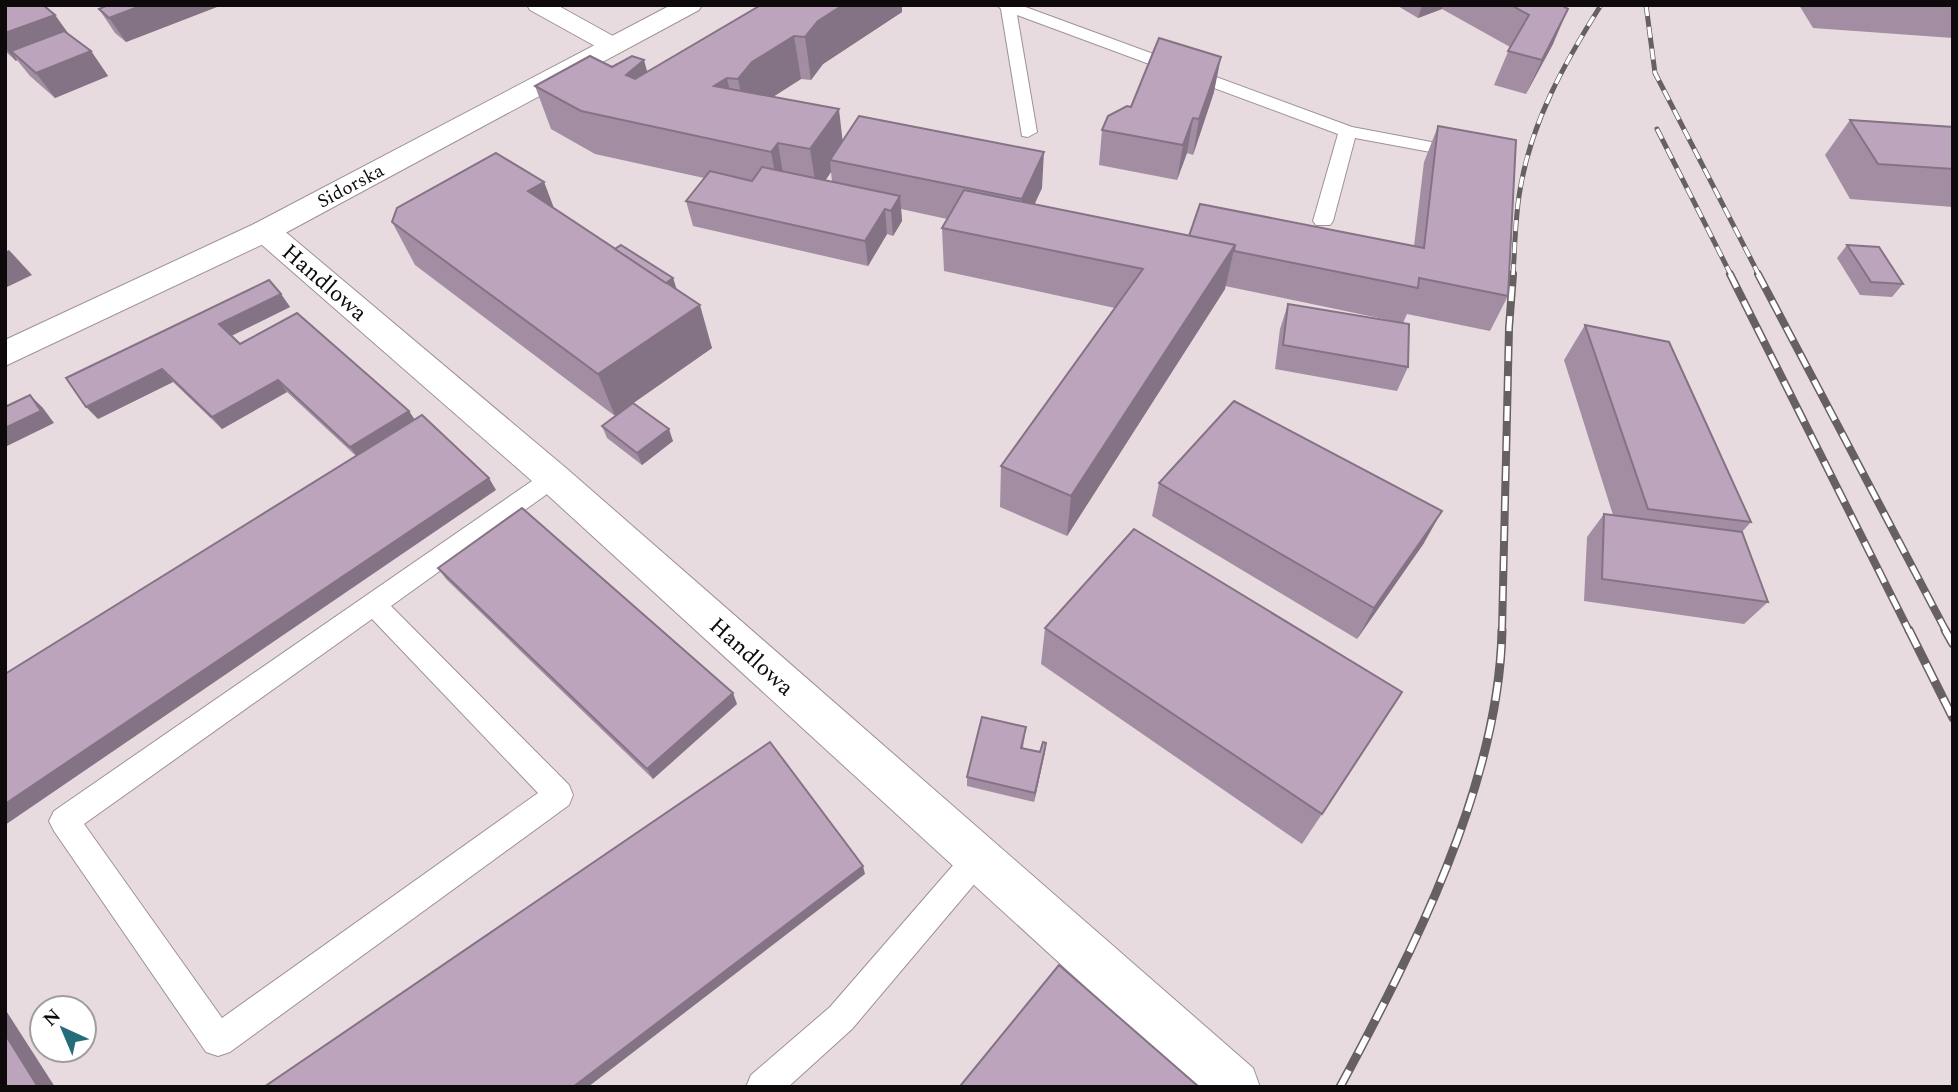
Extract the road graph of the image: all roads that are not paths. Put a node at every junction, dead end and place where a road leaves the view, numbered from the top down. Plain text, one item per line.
1 (539, 5) edge
2 (690, 5) edge
3 (1007, 6) edge
4 (613, 46) junction
5 (1348, 131) junction
6 (1028, 132) dead end
7 (1479, 156) edge
8 (1323, 220) dead end
9 (265, 231) junction
10 (5, 354) edge
11 (553, 478) junction
12 (374, 605) junction
13 (978, 858) junction
14 (763, 1087) edge
15 (1234, 1087) edge

1 - 4 street
2 - 4 street, Sidorska
3 - 5 lane
3 - 6 lane
4 - 9 street, Sidorska
5 - 7 lane
5 - 8 lane
9 - 10 street, Sidorska
9 - 11 street, Handlowa
11 - 12 lane
11 - 13 street, Handlowa
12 - 12 lane
13 - 14 lane
13 - 15 street, Handlowa

